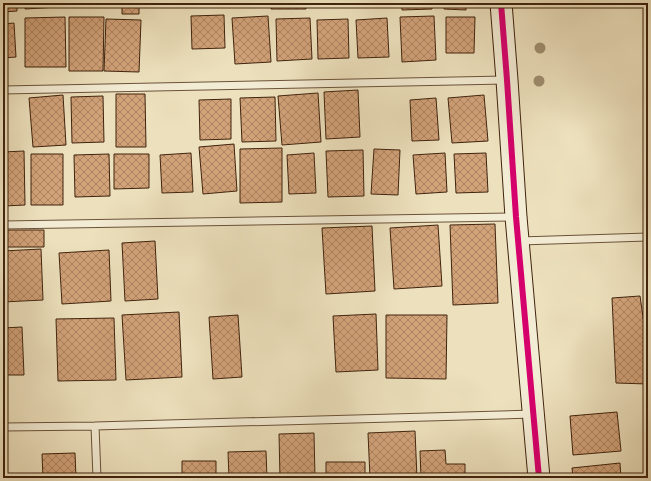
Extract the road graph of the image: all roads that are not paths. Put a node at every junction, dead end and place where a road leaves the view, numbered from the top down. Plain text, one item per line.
1 (501, 3) edge
2 (508, 80) junction
3 (3, 90) edge
4 (516, 216) junction
5 (3, 225) edge
6 (648, 237) edge
7 (518, 241) junction
8 (534, 414) junction
9 (95, 426) junction
10 (3, 427) edge
11 (97, 478) edge
12 (539, 478) edge

1 - 2 street
2 - 3 lane
2 - 4 street
4 - 5 lane
4 - 7 street
6 - 7 lane
7 - 8 street
8 - 9 lane
8 - 12 street
9 - 10 lane
9 - 11 lane

